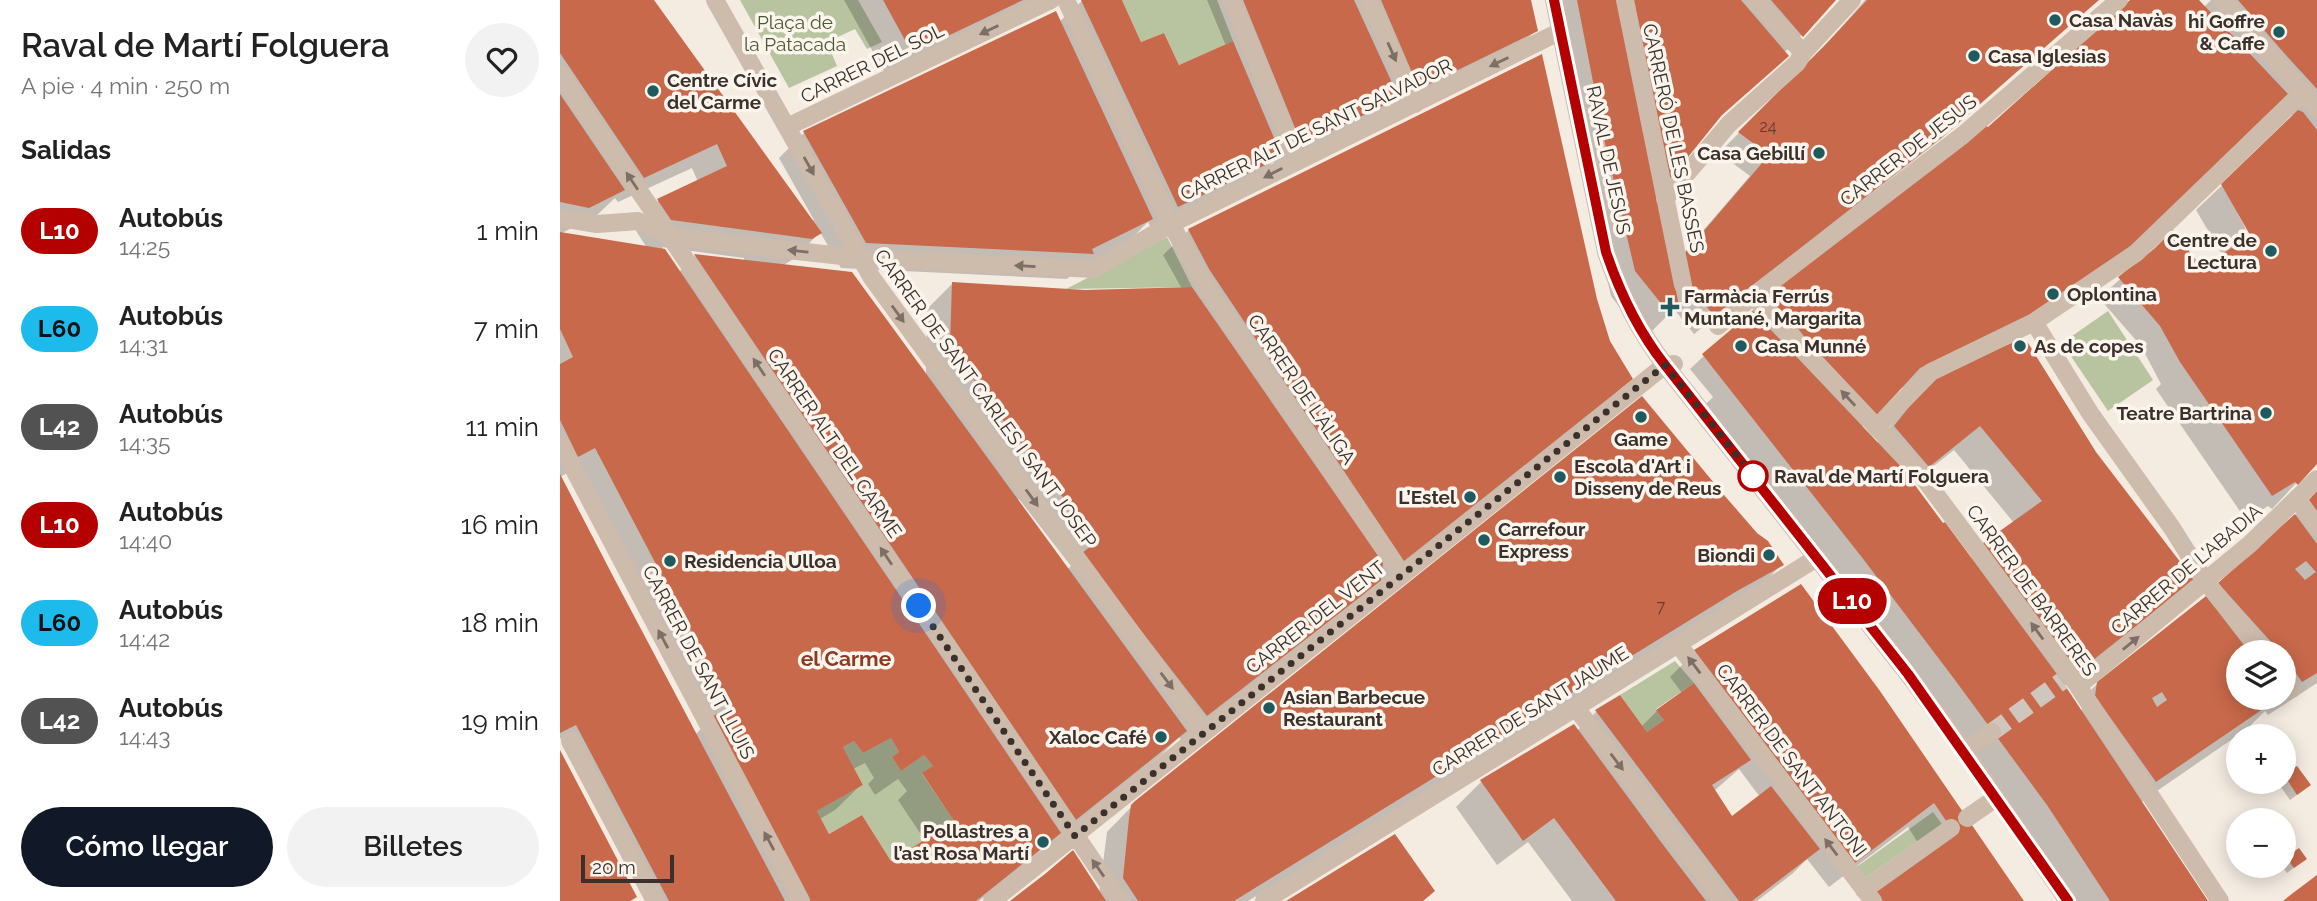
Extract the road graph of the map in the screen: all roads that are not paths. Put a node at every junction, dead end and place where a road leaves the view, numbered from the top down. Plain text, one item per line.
1 (715, 0) edge
2 (1051, 0) edge
3 (1066, 0) edge
4 (1231, 0) edge
5 (1369, 0) edge
6 (1554, 0) edge
7 (1625, 0) edge
8 (1756, 0) edge
9 (1852, 0) edge
10 (2119, 0) edge
11 (2222, 0) edge
12 (1561, 32) junction
13 (1803, 53) junction
14 (560, 75) edge
15 (2304, 91) junction
16 (1415, 103) junction
17 (2317, 108) edge
18 (787, 127) junction
19 (1298, 161) junction
20 (1665, 199) junction
21 (560, 218) edge
22 (1171, 224) junction
23 (671, 237) junction
24 (860, 258) junction
25 (1683, 285) dead end
26 (1753, 296) junction
27 (2034, 322) junction
28 (1718, 326) dead end
29 (1670, 365) junction
30 (1877, 428) junction
31 (560, 443) edge
32 (2317, 479) edge
33 (2298, 500) junction
34 (2317, 527) edge
35 (1818, 557) junction
36 (1402, 575) junction
37 (2206, 582) junction
38 (2253, 640) edge
39 (1678, 644) junction
40 (2070, 681) junction
41 (1576, 708) junction
42 (1204, 732) junction
43 (1992, 732) tunnel mouth
44 (570, 741) dead end
45 (1964, 750) junction
46 (1996, 798) junction
47 (1968, 818) dead end
48 (1951, 828) dead end
49 (1075, 836) junction
50 (1868, 895) edge
51 (655, 901) edge
52 (801, 901) edge
53 (992, 901) edge
54 (1120, 901) edge
55 (1264, 901) edge
56 (1723, 901) edge
57 (2068, 901) edge
58 (2220, 901) edge

1 - 18 street, CARRER DE SANT CARLES I SANT JOSEP
2 -> 18 street, CARRER DEL SOL
3 - 22 street, CARRER DE L'ÀLIGA
4 - 19 street
5 -> 16 street
6 - 12 street, RAVAL DE JESUS
7 - 20 street, CARRERÓ DE LES BASSES
8 - 13 street
9 - 13 street
10 - 26 street, CARRER DE JESUS
11 - 15 street
12 -> 16 street, CARRER ALT DE SANT SALVADOR
12 - 29 street, RAVAL DE JESUS
13 - 20 street
23 -> 14 street, CARRER ALT DEL CARME
15 - 17 street
15 - 27 street
16 - 19 street, CARRER ALT DE SANT SALVADOR
18 -> 24 street, CARRER DE SANT CARLES I SANT JOSEP
19 -> 22 street, CARRER ALT DE SANT SALVADOR
20 - 25 street, CARRERÓ DE LES BASSES
21 - 23 street
22 -> 24 street, CARRER ALT DE SANT SALVADOR
22 - 36 street, CARRER DE L'ÀLIGA
24 -> 23 street
49 -> 23 street, CARRER ALT DEL CARME
24 -> 42 street, CARRER DE SANT CARLES I SANT JOSEP
26 - 28 street, CARRER DE JESUS
30 -> 26 street, CARRER DE BARRERES
27 - 30 street
27 - 37 street
29 - 35 street
29 - 36 street, CARRER DEL VENT
40 -> 30 street, CARRER DE BARRERES
52 -> 31 street, CARRER DE SANT LLUIS
32 - 33 street, CARRER DE L'ABADIA
33 - 34 street
33 - 37 street, CARRER DE L'ABADIA
35 - 39 street, CARRER DE SANT JAUME
35 - 45 street
36 - 42 street, CARRER DEL VENT
37 - 38 street
40 -> 37 street, CARRER DE L'ABADIA
39 - 41 street, CARRER DE SANT JAUME
50 -> 39 street, CARRER DE SANT ANTONI
40 - 58 street, CARRER DE BARRERES
41 - 55 street, CARRER DE SANT JAUME
41 -> 56 street
42 - 49 street, CARRER DEL VENT
43 - 45 street
44 - 51 street
45 - 46 street
46 - 47 street
46 - 57 street
48 - 50 street
49 - 53 street, CARRER DEL VENT
54 -> 49 street, CARRER ALT DEL CARME

